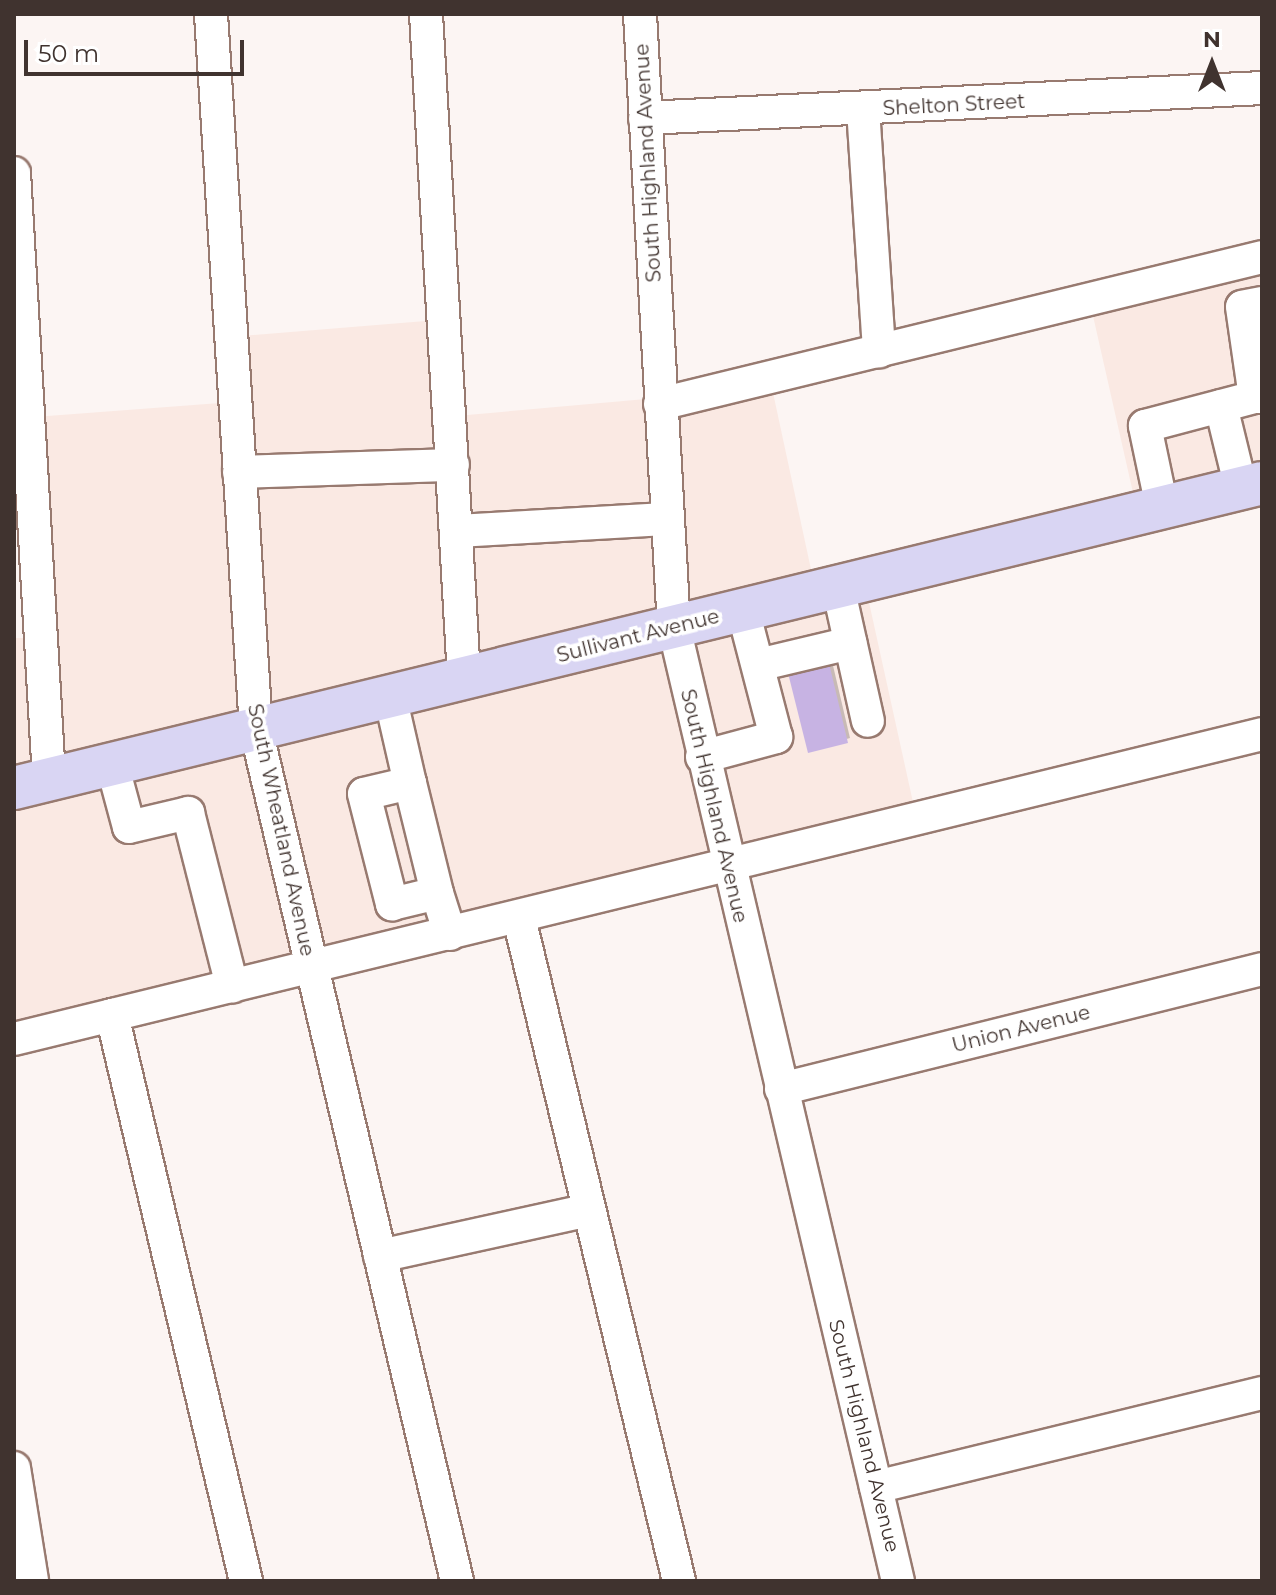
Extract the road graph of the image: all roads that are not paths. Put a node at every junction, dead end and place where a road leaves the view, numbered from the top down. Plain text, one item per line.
1 (211, 14) edge
2 (426, 14) edge
3 (640, 14) edge
4 (1262, 88) edge
5 (863, 109) junction
6 (645, 118) junction
7 (14, 173) edge
8 (1262, 257) edge
9 (1262, 303) edge
10 (879, 351) junction
11 (1258, 397) edge
12 (660, 404) junction
13 (1221, 406) junction
14 (453, 465) junction
15 (239, 472) junction
16 (1252, 485) edge
17 (1162, 507) junction
18 (667, 519) junction
19 (456, 531) junction
20 (838, 587) junction
21 (743, 610) junction
22 (674, 627) junction
23 (850, 643) junction
24 (758, 665) junction
25 (464, 678) junction
26 (390, 696) junction
27 (868, 721) dead end
28 (256, 730) junction
29 (1262, 734) edge
30 (702, 757) junction
31 (112, 764) junction
32 (31, 783) edge
33 (410, 783) junction
34 (729, 869) junction
35 (437, 893) junction
36 (519, 918) junction
37 (450, 934) junction
38 (309, 967) junction
39 (1262, 969) edge
40 (232, 986) junction
41 (112, 1015) junction
42 (14, 1039) edge
43 (781, 1089) junction
44 (589, 1210) junction
45 (380, 1256) junction
46 (1262, 1393) edge
47 (14, 1468) edge
48 (876, 1487) junction
49 (32, 1581) edge
50 (246, 1581) edge
51 (457, 1581) edge
52 (679, 1581) edge
53 (898, 1581) edge

1 - 15 street, South Wheatland Avenue
2 - 14 street
3 - 6 street, South Highland Avenue
4 - 5 street, Shelton Street
5 - 6 street, Shelton Street
5 - 10 street
6 - 12 street, South Highland Avenue
7 - 32 street
8 - 10 street
9 - 11 street
10 - 12 street
11 - 13 street
12 - 18 street, South Highland Avenue
13 - 16 street
13 - 17 street
14 - 15 street
14 - 19 street
15 - 28 street, South Wheatland Avenue
16 - 17 main road, Sullivant Avenue
17 - 20 main road, Sullivant Avenue
18 - 19 street
18 - 22 street, South Highland Avenue
19 - 25 street
20 - 21 main road, Sullivant Avenue
20 - 23 street
21 - 22 main road, Sullivant Avenue
21 - 24 street
22 - 25 main road, Sullivant Avenue
22 - 30 street, South Highland Avenue
23 - 24 street
23 - 27 street
24 - 30 street
25 - 26 main road, Sullivant Avenue
26 - 28 main road, Sullivant Avenue
26 - 33 street
28 - 31 main road, Sullivant Avenue
28 - 38 street, South Wheatland Avenue
29 - 34 street
30 - 34 street, South Highland Avenue
31 - 32 main road, Sullivant Avenue
31 - 40 street
33 - 35 street
33 - 35 street
34 - 36 street
34 - 43 street, South Highland Avenue
35 - 37 street
36 - 37 street
36 - 44 street
37 - 38 street
38 - 40 street
38 - 45 street, South Wheatland Avenue
39 - 43 street, Union Avenue
40 - 41 street
41 - 42 street
41 - 50 street
43 - 48 street, South Highland Avenue
44 - 45 street
44 - 52 street
45 - 51 street, South Wheatland Avenue
46 - 48 street
47 - 49 street
48 - 53 street, South Highland Avenue

